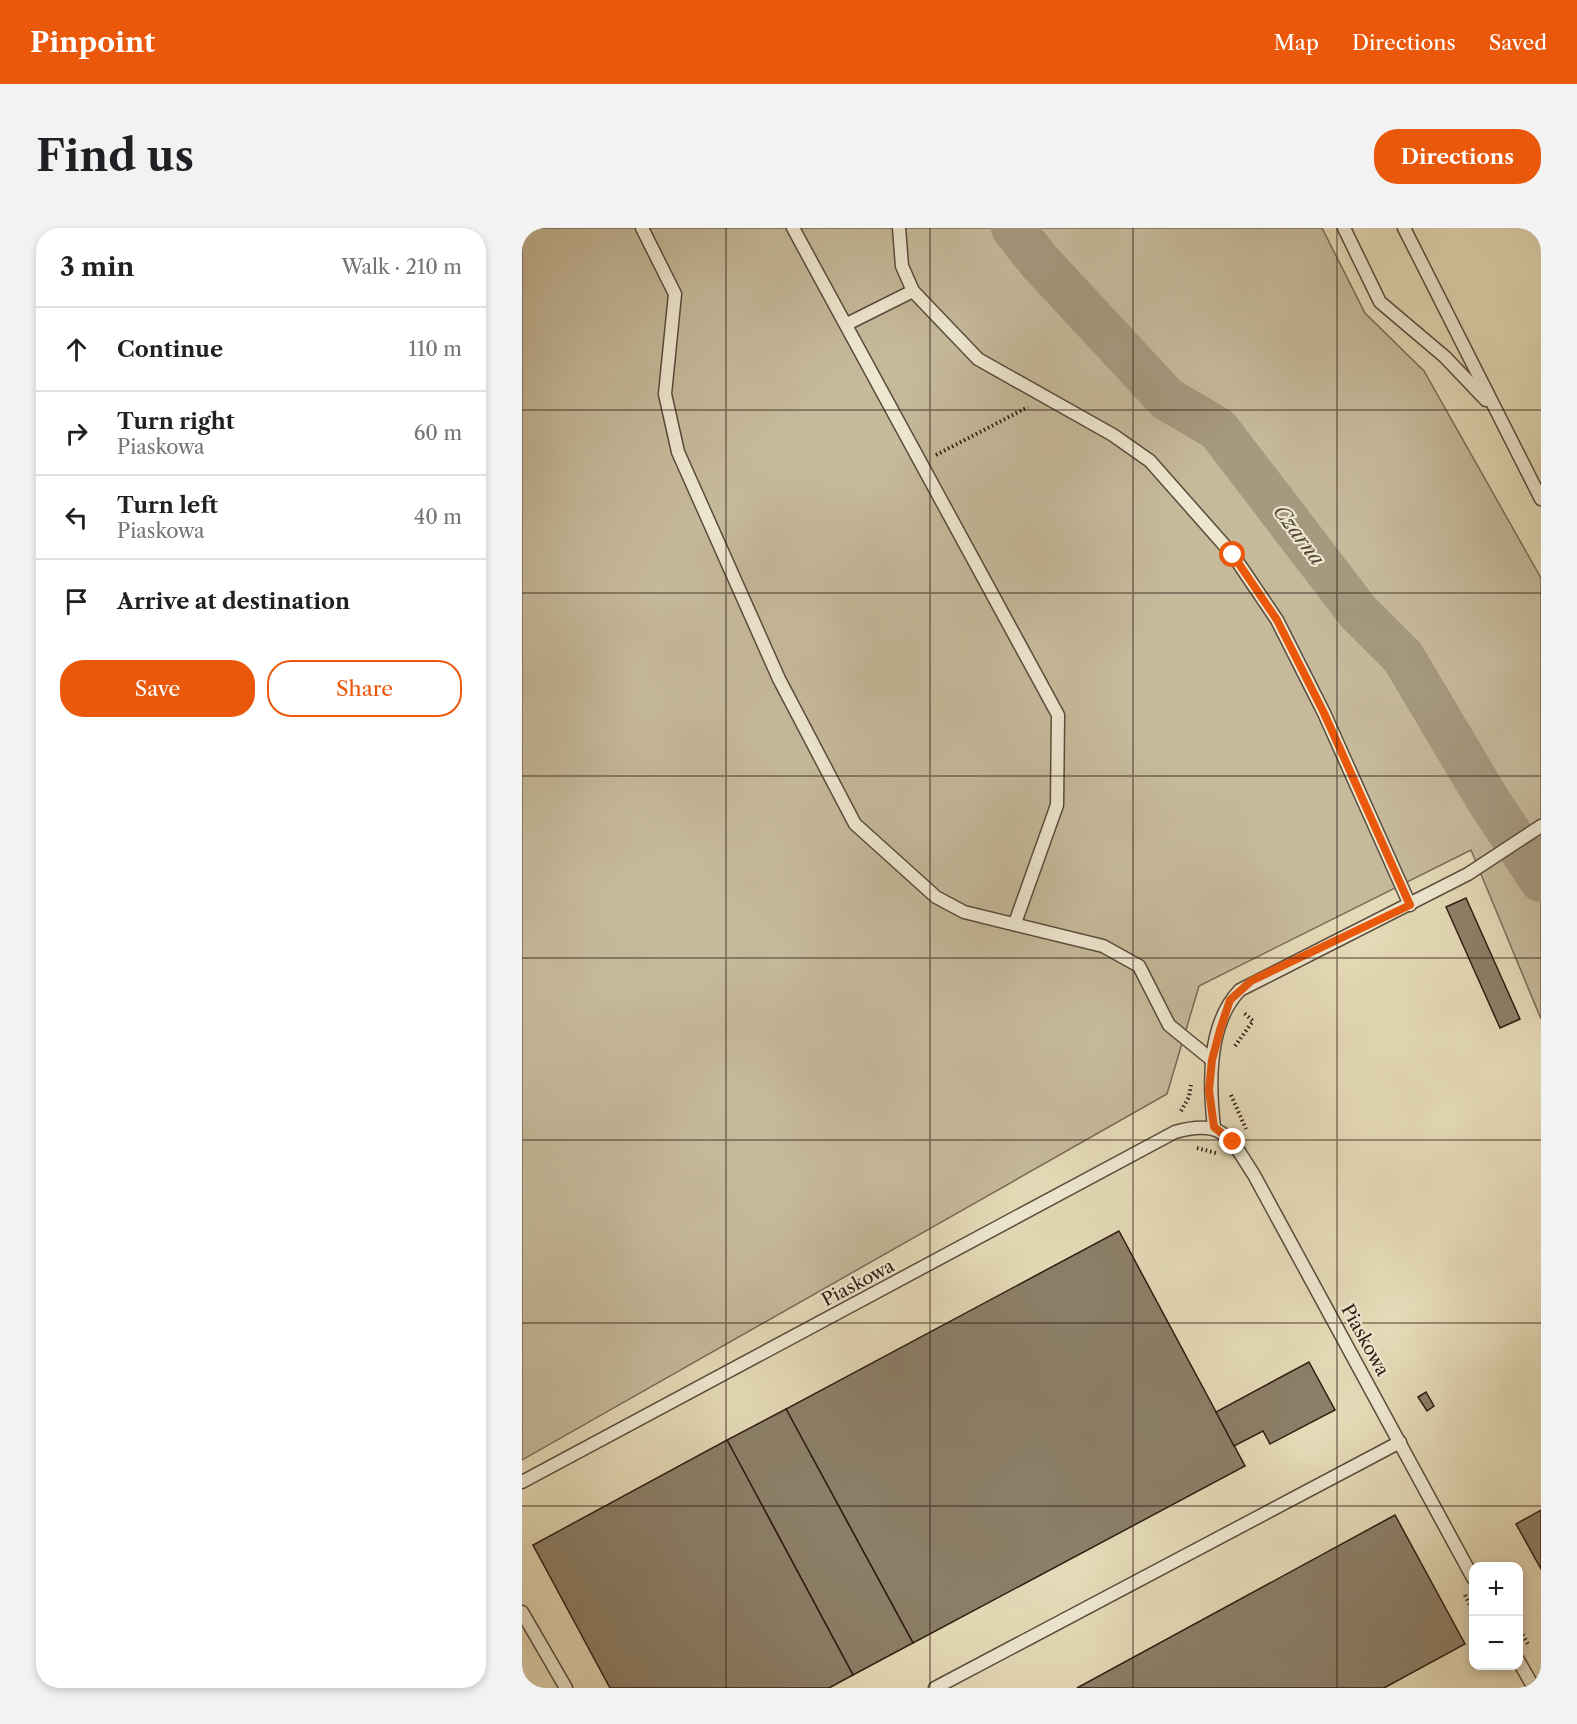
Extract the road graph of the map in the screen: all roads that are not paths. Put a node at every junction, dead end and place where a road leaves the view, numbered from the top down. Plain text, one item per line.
1 (642, 228) edge
2 (793, 228) edge
3 (899, 228) edge
4 (1344, 228) edge
5 (1404, 228) edge
6 (913, 291) junction
7 (847, 324) junction
8 (1496, 411) junction
9 (1541, 499) edge
10 (1541, 826) edge
11 (1410, 905) junction
12 (1015, 923) junction
13 (1212, 1060) junction
14 (1214, 1127) junction
15 (1400, 1442) junction
16 (522, 1482) edge
17 (1469, 1571) edge
18 (522, 1612) edge
19 (1523, 1669) edge
20 (566, 1688) edge
21 (934, 1688) edge
22 (1534, 1688) edge

1 - 12 lane
2 - 7 lane
3 - 6 lane
4 - 8 lane
5 - 8 lane
6 - 7 lane
6 - 11 lane
7 - 12 lane
8 - 9 lane
10 - 11 lane
11 - 13 lane
12 - 13 lane
13 - 14 lane
14 - 15 lane, Piaskowa
14 - 16 lane, Piaskowa
15 - 17 lane, Piaskowa
15 - 21 lane
18 - 20 lane
19 - 22 lane

